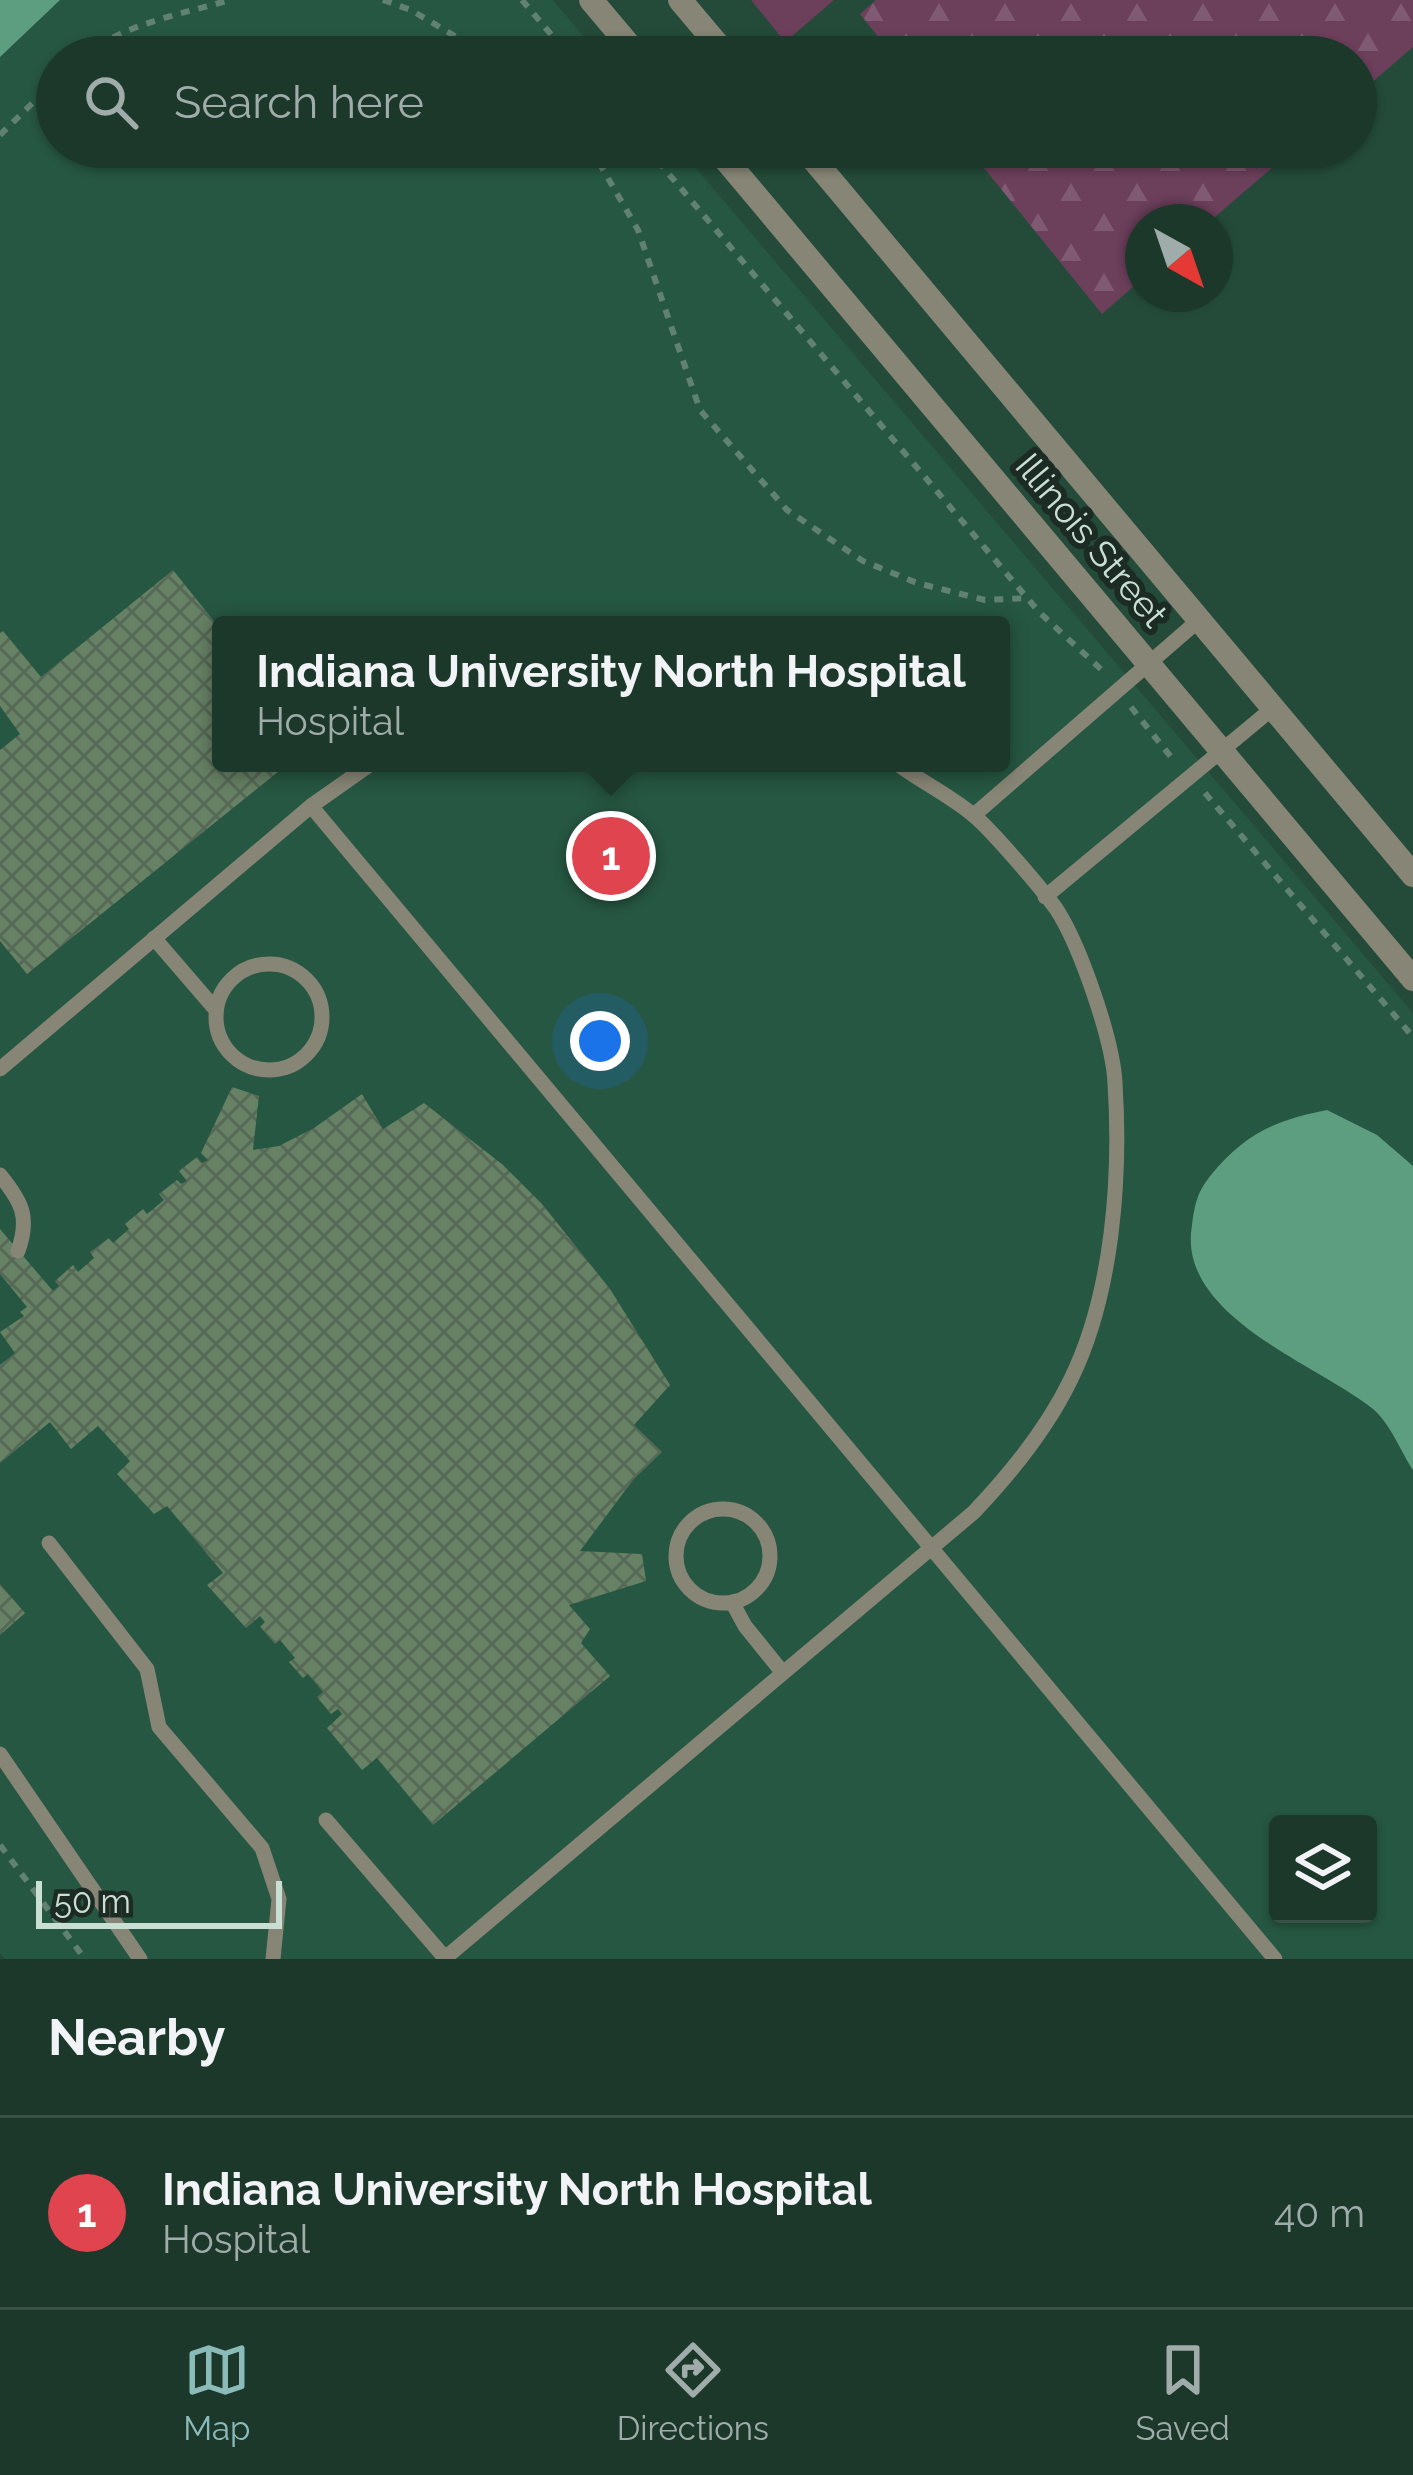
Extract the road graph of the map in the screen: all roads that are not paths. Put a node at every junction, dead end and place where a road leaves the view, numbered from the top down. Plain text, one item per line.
1 (591, 0) edge
2 (680, 0) edge
3 (621, 36) edge
4 (710, 36) edge
5 (733, 168) edge
6 (821, 168) edge
7 (1199, 620) junction
8 (1148, 664) junction
9 (1273, 708) junction
10 (1222, 751) junction
11 (360, 772) edge
12 (910, 772) edge
13 (311, 806) junction
14 (974, 815) junction
15 (1413, 875) edge
16 (1045, 897) junction
17 (154, 938) junction
18 (1413, 979) edge
19 (216, 1010) junction
20 (0, 1070) edge
21 (0, 1175) edge
22 (18, 1251) dead end
23 (49, 1543) dead end
24 (933, 1547) junction
25 (732, 1602) junction
26 (783, 1673) junction
27 (0, 1754) edge
28 (326, 1820) dead end
29 (444, 1958) edge
30 (140, 1959) edge
31 (272, 1959) edge
32 (1275, 1959) edge

1 - 3 street
2 - 4 street
5 - 8 street, Illinois Street
6 - 7 street, Illinois Street
7 - 8 lane
7 - 9 street, Illinois Street
8 - 10 street, Illinois Street
8 - 14 lane
9 - 10 lane
9 - 15 street, Illinois Street
10 - 16 lane
10 - 18 street, Illinois Street
11 - 13 lane
12 - 14 lane
13 - 17 lane
13 - 24 lane
14 - 16 lane
16 - 24 lane
17 - 19 lane
17 - 20 lane
19 - 19 lane
21 - 22 lane
23 - 31 lane
24 - 26 lane
24 - 32 lane
25 - 25 lane
25 - 26 lane
26 - 29 lane
27 - 30 lane
28 - 29 lane

